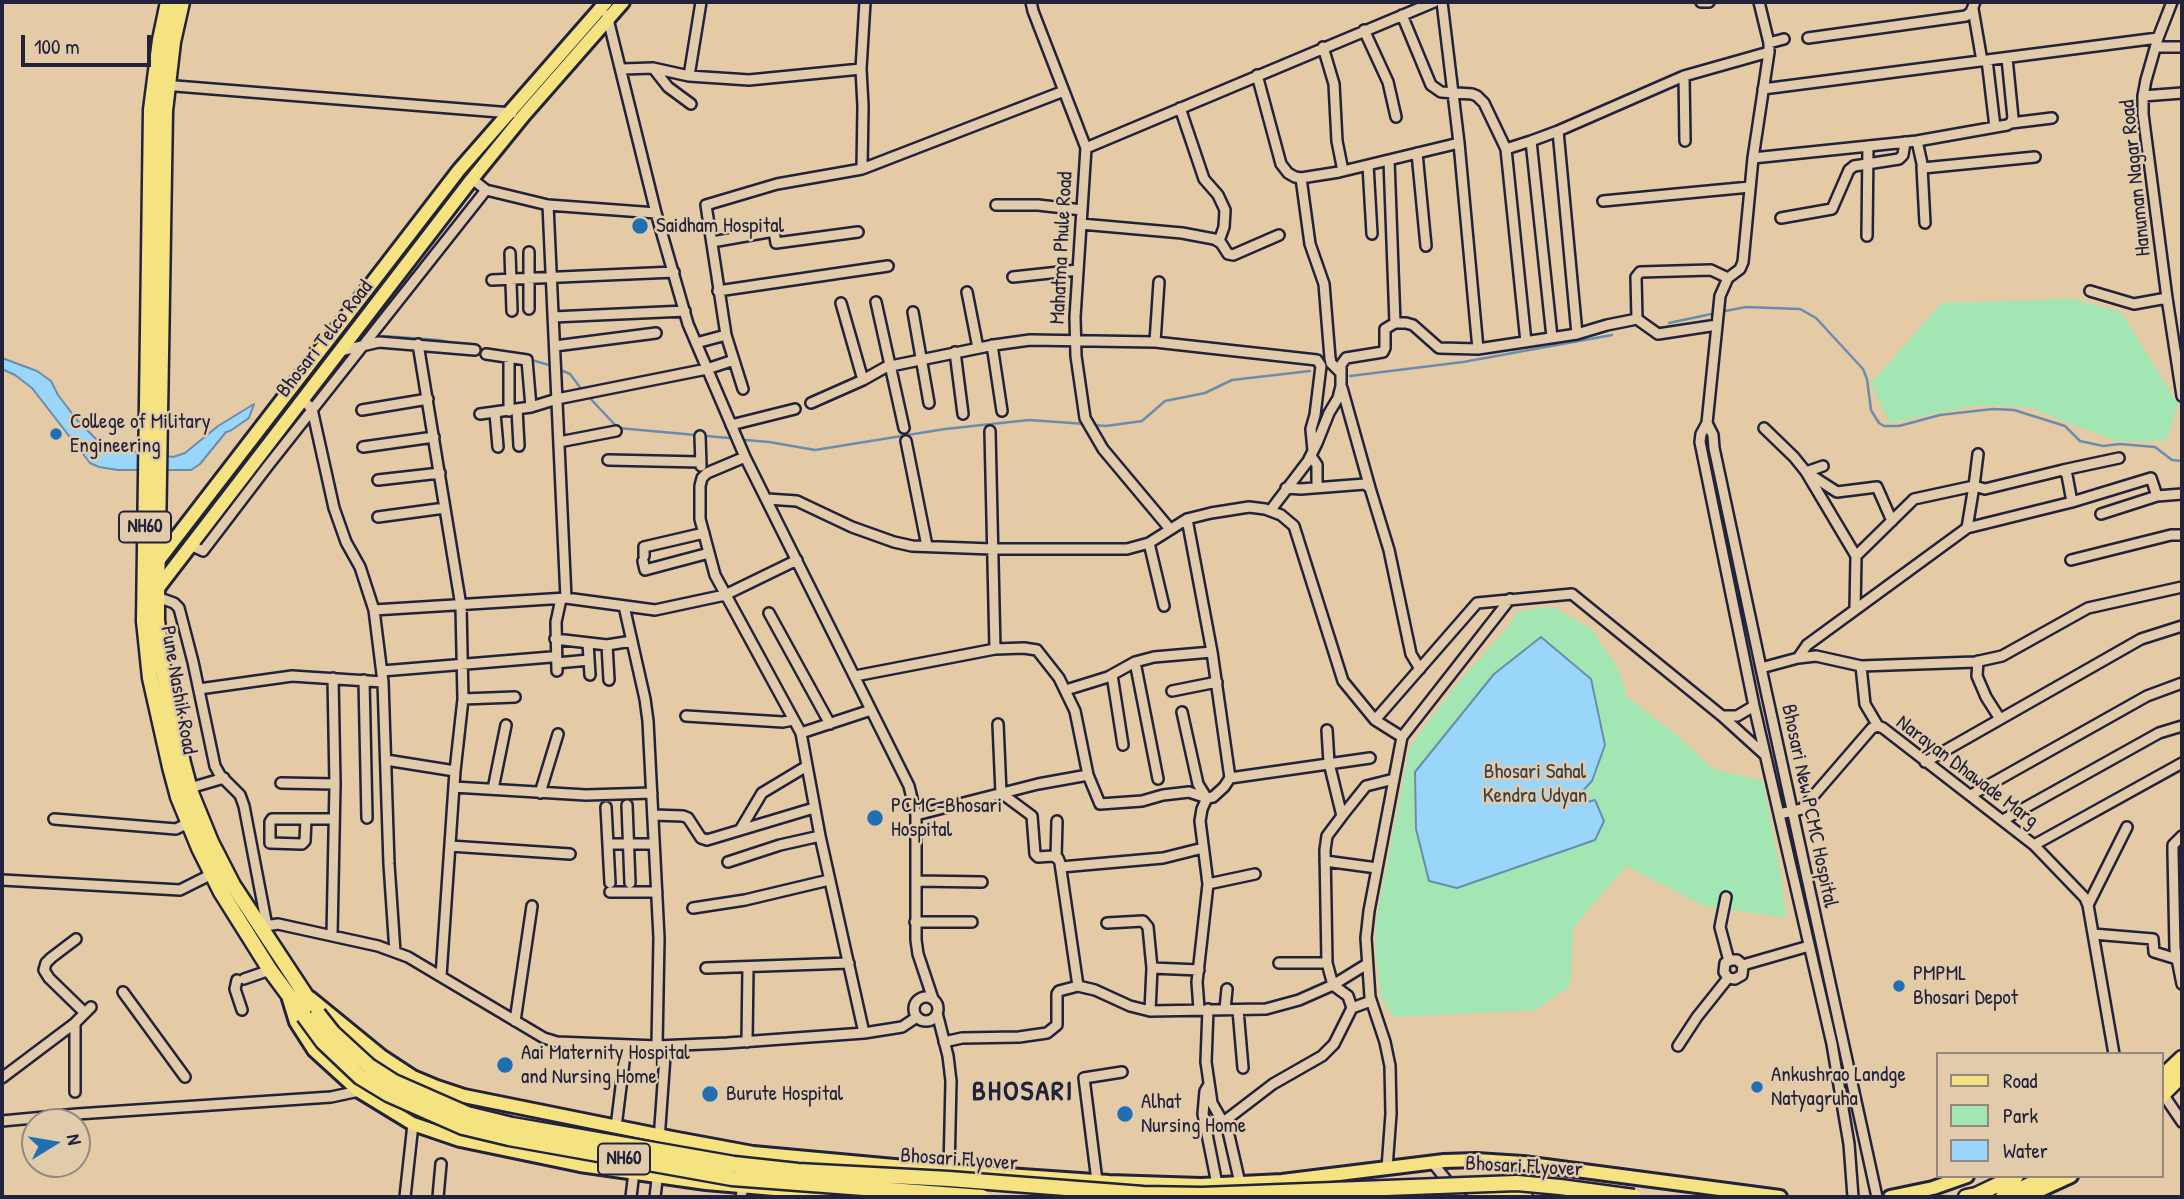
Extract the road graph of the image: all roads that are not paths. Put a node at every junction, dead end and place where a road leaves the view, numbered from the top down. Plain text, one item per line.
1 (169, 2) edge
2 (183, 2) edge
3 (623, 2) edge
4 (701, 2) edge
5 (865, 2) edge
6 (1031, 2) edge
7 (1434, 2) edge
8 (1442, 2) edge
9 (1701, 2) edge
10 (1709, 2) edge
11 (1759, 2) edge
12 (2172, 2) edge
13 (605, 3) edge
14 (1974, 5) edge
15 (1402, 15) junction
16 (608, 19) junction
17 (1364, 30) junction
18 (1808, 38) dead end
19 (1784, 39) dead end
20 (2157, 43) junction
21 (1323, 47) junction
22 (1769, 47) junction
23 (2182, 47) edge
24 (2007, 58) junction
25 (1984, 61) junction
26 (653, 68) junction
27 (622, 69) junction
28 (861, 69) junction
29 (1257, 75) junction
30 (689, 76) junction
31 (1684, 76) junction
32 (161, 85) junction
33 (1763, 89) junction
34 (1064, 91) junction
35 (1454, 92) junction
36 (2182, 93) edge
37 (2143, 96) junction
38 (691, 104) dead end
39 (1180, 108) junction
40 (509, 112) junction
41 (524, 115) junction
42 (1396, 117) dead end
43 (2052, 118) dead end
44 (2011, 123) junction
45 (1995, 127) junction
46 (1558, 131) junction
47 (1531, 141) junction
48 (1685, 141) dead end
49 (1917, 141) junction
50 (1905, 142) junction
51 (1459, 143) junction
52 (1868, 146) junction
53 (1086, 148) junction
54 (1506, 149) junction
55 (1417, 153) junction
56 (2035, 157) dead end
57 (1752, 158) junction
58 (1389, 160) junction
59 (1867, 164) junction
60 (1368, 165) junction
61 (1922, 167) junction
62 (862, 170) junction
63 (1343, 171) junction
64 (1301, 178) junction
65 (472, 179) junction
66 (1749, 187) junction
67 (486, 190) junction
68 (1603, 201) dead end
69 (548, 205) junction
70 (996, 205) dead end
71 (1082, 210) junction
72 (656, 212) junction
73 (1781, 218) dead end
74 (1925, 223) dead end
75 (1081, 224) junction
76 (858, 232) dead end
77 (1371, 234) dead end
78 (1279, 235) dead end
79 (1867, 236) dead end
80 (1219, 241) junction
81 (712, 242) junction
82 (1426, 246) dead end
83 (510, 253) dead end
84 (529, 253) dead end
85 (888, 266) dead end
86 (1078, 270) junction
87 (674, 272) junction
88 (1013, 277) dead end
89 (551, 278) junction
90 (1728, 278) junction
91 (511, 279) junction
92 (529, 279) junction
93 (492, 280) dead end
94 (1159, 282) dead end
95 (718, 291) junction
96 (2090, 291) dead end
97 (967, 292) dead end
98 (2167, 299) junction
99 (876, 302) dead end
100 (841, 303) dead end
101 (529, 309) dead end
102 (512, 311) dead end
103 (685, 311) junction
104 (913, 312) dead end
105 (2182, 316) edge
106 (553, 317) junction
107 (2170, 317) junction
108 (1637, 319) junction
109 (1395, 323) junction
110 (1717, 325) junction
111 (656, 333) dead end
112 (1577, 334) junction
113 (726, 335) junction
114 (1552, 337) junction
115 (1075, 340) junction
116 (1155, 342) junction
117 (1526, 342) junction
118 (696, 343) junction
119 (418, 344) junction
120 (992, 345) junction
121 (362, 346) junction
122 (555, 346) junction
123 (978, 348) junction
124 (1478, 349) junction
125 (475, 350) dead end
126 (340, 351) junction
127 (955, 352) junction
128 (486, 354) dead end
129 (509, 358) junction
130 (922, 359) junction
131 (734, 360) junction
132 (891, 366) junction
133 (707, 369) junction
134 (1341, 373) junction
135 (863, 380) junction
136 (1341, 386) junction
137 (743, 389) dead end
138 (2182, 396) edge
139 (428, 399) junction
140 (557, 399) junction
141 (302, 400) junction
142 (811, 403) dead end
143 (929, 403) dead end
144 (531, 407) junction
145 (312, 409) junction
146 (794, 409) dead end
147 (362, 410) dead end
148 (513, 410) junction
149 (1002, 411) dead end
150 (495, 413) junction
151 (480, 414) dead end
152 (964, 414) dead end
153 (1707, 423) junction
154 (731, 425) junction
155 (904, 428) dead end
156 (1763, 428) dead end
157 (616, 431) dead end
158 (990, 431) dead end
159 (700, 436) dead end
160 (434, 437) junction
161 (906, 441) dead end
162 (559, 443) junction
163 (519, 446) dead end
164 (363, 447) dead end
165 (498, 447) dead end
166 (1312, 453) junction
167 (1978, 454) dead end
168 (745, 457) junction
169 (2119, 458) dead end
170 (608, 460) dead end
171 (701, 462) junction
172 (1823, 466) dead end
173 (2063, 470) junction
174 (1805, 472) junction
175 (440, 473) junction
176 (702, 478) junction
177 (379, 480) dead end
178 (1974, 486) junction
179 (1317, 487) junction
180 (1286, 488) junction
181 (1370, 488) junction
182 (2182, 495) edge
183 (2157, 496) junction
184 (767, 499) junction
185 (2072, 502) junction
186 (445, 508) junction
187 (1270, 511) junction
188 (2101, 514) dead end
189 (379, 517) dead end
190 (1187, 519) junction
191 (1892, 521) junction
192 (1967, 528) junction
193 (1170, 529) junction
194 (704, 533) junction
195 (2182, 535) edge
196 (1149, 543) junction
197 (190, 545) junction
198 (927, 546) junction
199 (992, 549) junction
200 (709, 553) junction
201 (1856, 556) junction
202 (797, 560) junction
203 (2071, 560) dead end
204 (158, 561) junction
205 (2182, 587) edge
206 (158, 593) junction
207 (725, 595) junction
208 (564, 599) junction
209 (1510, 599) junction
210 (461, 606) junction
211 (624, 606) junction
212 (1164, 606) dead end
213 (374, 610) junction
214 (1855, 610) junction
215 (769, 613) dead end
216 (2182, 626) edge
217 (555, 639) junction
218 (632, 641) junction
219 (588, 643) junction
220 (607, 645) junction
221 (995, 649) junction
222 (1212, 652) junction
223 (1798, 658) junction
224 (589, 660) junction
225 (1978, 661) junction
226 (1135, 662) junction
227 (555, 664) junction
228 (462, 666) junction
229 (1861, 666) junction
230 (1420, 668) junction
231 (1761, 668) junction
232 (382, 671) junction
233 (590, 675) dead end
234 (1112, 675) junction
235 (855, 676) junction
236 (333, 677) junction
237 (364, 680) junction
238 (609, 680) dead end
239 (383, 682) junction
240 (1217, 682) junction
241 (2182, 682) edge
242 (199, 688) junction
243 (1066, 690) junction
244 (1172, 691) dead end
245 (515, 697) dead end
246 (463, 699) junction
247 (872, 710) junction
248 (1755, 710) junction
249 (1770, 711) junction
250 (1182, 712) dead end
251 (686, 716) dead end
252 (1722, 716) junction
253 (2000, 719) junction
254 (793, 720) junction
255 (1375, 720) junction
256 (998, 723) dead end
257 (830, 724) junction
258 (506, 725) dead end
259 (1878, 726) junction
260 (2182, 726) edge
261 (1327, 730) dead end
262 (801, 733) junction
263 (558, 734) dead end
264 (1402, 737) junction
265 (1776, 738) junction
266 (1762, 742) junction
267 (1123, 745) dead end
268 (1766, 756) junction
269 (1370, 758) dead end
270 (386, 760) junction
271 (1925, 762) junction
272 (1329, 763) junction
273 (2182, 763) edge
274 (807, 766) junction
275 (456, 771) junction
276 (1088, 775) junction
277 (224, 778) junction
278 (1230, 778) junction
279 (1158, 779) dead end
280 (1394, 779) junction
281 (281, 783) dead end
282 (335, 784) junction
283 (454, 787) junction
284 (190, 788) junction
285 (493, 789) junction
286 (540, 793) junction
287 (652, 793) junction
288 (1000, 793) junction
289 (1971, 795) junction
290 (1207, 798) junction
291 (627, 805) dead end
292 (606, 807) dead end
293 (814, 808) junction
294 (1793, 811) junction
295 (1779, 814) junction
296 (653, 815) junction
297 (916, 815) junction
298 (1342, 816) junction
299 (367, 818) dead end
300 (54, 819) dead end
301 (306, 819) junction
302 (334, 820) junction
303 (1057, 821) dead end
304 (2003, 821) junction
305 (188, 823) junction
306 (2127, 827) dead end
307 (740, 830) junction
308 (820, 836) junction
309 (2182, 836) edge
310 (608, 844) junction
311 (629, 844) junction
312 (654, 844) junction
313 (2034, 845) junction
314 (450, 846) junction
315 (1203, 848) junction
316 (570, 854) dead end
317 (1325, 861) junction
318 (728, 862) dead end
319 (1058, 862) junction
320 (1377, 868) junction
321 (212, 874) junction
322 (1255, 874) dead end
323 (2, 880) edge
324 (829, 880) junction
325 (916, 881) junction
326 (982, 882) dead end
327 (630, 883) dead end
328 (1208, 884) junction
329 (657, 892) junction
330 (1726, 897) dead end
331 (2088, 905) junction
332 (532, 906) dead end
333 (693, 908) dead end
334 (915, 922) junction
335 (972, 922) dead end
336 (1107, 923) dead end
337 (263, 927) junction
338 (2093, 934) junction
339 (332, 936) junction
340 (76, 939) dead end
341 (1809, 946) junction
342 (2179, 947) edge
343 (395, 952) junction
344 (2177, 959) junction
345 (1729, 961) junction
346 (849, 963) junction
347 (1279, 963) dead end
348 (1327, 963) junction
349 (1367, 964) junction
350 (1743, 965) junction
351 (748, 967) junction
352 (706, 968) dead end
353 (1152, 968) junction
354 (270, 970) junction
355 (1199, 970) junction
356 (441, 976) junction
357 (1728, 978) junction
358 (2182, 984) edge
359 (1333, 985) junction
360 (1078, 986) junction
361 (1227, 989) dead end
362 (124, 992) dead end
363 (304, 993) junction
364 (289, 997) junction
365 (933, 999) junction
366 (1371, 1001) junction
367 (1352, 1008) junction
368 (1204, 1009) junction
369 (1226, 1009) junction
370 (242, 1010) dead end
371 (1238, 1010) junction
372 (1150, 1011) junction
373 (937, 1013) junction
374 (311, 1015) junction
375 (917, 1017) junction
376 (515, 1021) junction
377 (75, 1023) junction
378 (864, 1033) junction
379 (747, 1042) junction
380 (944, 1042) junction
381 (626, 1045) junction
382 (657, 1046) junction
383 (1678, 1046) dead end
384 (2115, 1052) edge
385 (665, 1056) dead end
386 (1243, 1068) dead end
387 (2175, 1068) edge
388 (1122, 1072) dead end
389 (185, 1077) dead end
390 (2, 1078) edge
391 (1209, 1084) junction
392 (359, 1091) junction
393 (75, 1092) dead end
394 (2163, 1093) edge
395 (2163, 1096) edge
396 (2, 1121) edge
397 (2182, 1122) edge
398 (1222, 1123) junction
399 (413, 1124) junction
400 (615, 1127) junction
401 (660, 1135) junction
402 (1432, 1162) junction
403 (441, 1164) dead end
404 (1387, 1168) junction
405 (949, 1171) junction
406 (634, 1172) junction
407 (658, 1175) junction
408 (1961, 1178) edge
409 (2012, 1178) edge
410 (2045, 1178) edge
411 (2067, 1178) edge
412 (1103, 1182) junction
413 (1240, 1183) junction
414 (1676, 1183) junction
415 (1218, 1191) edge
416 (742, 1192) edge
417 (838, 1196) edge
418 (405, 1197) edge
419 (438, 1197) edge
420 (631, 1197) edge
421 (655, 1197) edge
422 (864, 1197) edge
423 (946, 1197) edge
424 (982, 1197) edge
425 (1108, 1197) edge
426 (1460, 1197) edge
427 (1474, 1197) edge
428 (1525, 1197) edge
429 (1634, 1197) edge
430 (1674, 1197) edge
431 (1780, 1197) edge
432 (1853, 1197) edge
433 (1877, 1197) edge
434 (1889, 1197) edge
435 (1966, 1197) edge
436 (2003, 1197) edge
437 (2025, 1197) edge

1 - 32 highway, Pune Nashik Road / NH60
2 - 32 highway, Pune Nashik Road / NH60
3 - 16 main road, Bhosari Telco Road
4 - 30 street
5 - 28 street
6 - 34 street
7 - 15 street, Mahatma Phule Road
8 - 35 street
9 - 10 street
11 - 22 street
12 - 20 street, Hanuman Nagar Road
13 - 16 street
13 - 40 main road, Bhosari Telco Road
14 - 18 street
14 - 25 street
15 - 17 street, Mahatma Phule Road
15 - 35 street
16 - 27 street
16 - 41 main road, Bhosari Telco Road
17 - 21 street, Mahatma Phule Road
17 - 42 street
19 - 22 street
20 - 23 street
20 - 24 street
20 - 37 street, Hanuman Nagar Road
21 - 29 street, Mahatma Phule Road
21 - 63 street
22 - 31 street
22 - 33 street, Bhosari New PCMC Hospital
24 - 25 street
24 - 44 street
25 - 33 street
25 - 45 street
26 - 27 street
26 - 30 street
26 - 38 street
27 - 72 street
28 - 30 street
28 - 62 street
29 - 39 street, Mahatma Phule Road
29 - 64 street
31 - 46 street
31 - 48 street
32 - 40 street
32 - 204 highway, Pune Nashik Road / NH60
32 - 305 highway, Pune Nashik Road / NH60
33 - 57 street, Bhosari New PCMC Hospital
34 - 53 street
34 - 62 street
35 - 51 street
35 - 54 street
36 - 37 street
37 - 98 street, Hanuman Nagar Road
39 - 53 street, Mahatma Phule Road
39 - 80 street
40 - 41 street
40 - 204 main road, Bhosari Telco Road
41 - 65 main road, Bhosari Telco Road
43 - 44 street
44 - 45 street
45 - 49 street
46 - 47 street
46 - 112 street
47 - 54 street
47 - 114 street
49 - 50 street
49 - 61 street
50 - 52 street
50 - 59 street
51 - 55 street
51 - 124 street
52 - 57 street
52 - 59 street
53 - 71 street, Mahatma Phule Road
54 - 117 street
55 - 58 street
55 - 82 street
56 - 61 street
57 - 66 street, Bhosari New PCMC Hospital
58 - 60 street
58 - 109 street
59 - 73 street
59 - 79 street
60 - 63 street
60 - 77 street
61 - 74 street
62 - 81 street
63 - 64 street
64 - 134 street
65 - 67 street
65 - 126 main road, Bhosari Telco Road
66 - 68 street
66 - 90 street, Bhosari New PCMC Hospital
67 - 69 street
67 - 121 street
69 - 72 street
69 - 89 street
70 - 71 street
71 - 75 street, Mahatma Phule Road
72 - 87 street
75 - 80 street
75 - 86 street, Mahatma Phule Road
76 - 81 street
78 - 80 street
81 - 95 street
83 - 91 street
84 - 92 street
85 - 95 street
86 - 88 street
86 - 115 street, Mahatma Phule Road
87 - 89 street
87 - 103 street
89 - 92 street
89 - 106 street
90 - 108 street
90 - 110 street, Bhosari New PCMC Hospital
91 - 92 street
91 - 93 street
91 - 102 street
92 - 101 street
94 - 116 street
95 - 113 street
96 - 98 street
97 - 123 street
98 - 107 street, Hanuman Nagar Road
99 - 132 street
100 - 135 street
103 - 106 street
103 - 118 street
104 - 130 street
105 - 107 street
106 - 122 street
107 - 138 street, Hanuman Nagar Road
108 - 110 street
108 - 112 street
109 - 124 street
109 - 134 street
110 - 153 street, Bhosari New PCMC Hospital
111 - 122 street
112 - 114 street
113 - 118 street
113 - 131 street
114 - 117 street
115 - 116 street
115 - 120 street
115 - 193 street, Mahatma Phule Road
116 - 166 street
117 - 124 street
118 - 133 street
119 - 121 street
119 - 125 street
119 - 139 street
120 - 123 street
120 - 149 street
121 - 126 street
121 - 145 street
122 - 140 street
123 - 127 street
126 - 141 main road, Bhosari Telco Road
127 - 130 street
127 - 152 street
128 - 129 street
129 - 144 street
129 - 148 street
130 - 132 street
130 - 143 street
131 - 133 street
131 - 137 street
132 - 135 street
132 - 155 street
133 - 140 street
133 - 154 street
134 - 136 street
135 - 142 street
136 - 166 street
136 - 181 street
139 - 147 street
139 - 160 street
140 - 144 street
140 - 162 street
141 - 145 street
141 - 197 main road, Bhosari Telco Road
144 - 148 street
145 - 197 street
145 - 213 street
146 - 154 street
148 - 150 street
148 - 163 street
150 - 151 street
150 - 165 street
153 - 231 street, Bhosari New PCMC Hospital
153 - 248 street, Bhosari New PCMC Hospital
154 - 168 street
156 - 174 street
157 - 162 street
158 - 199 street
159 - 171 street
160 - 164 street
160 - 175 street
161 - 198 street
162 - 208 street
166 - 179 street
166 - 180 street
167 - 178 street
168 - 176 street
168 - 184 street
169 - 173 street
170 - 171 street
171 - 176 street
172 - 174 street
173 - 178 street
173 - 185 street
174 - 191 street
174 - 201 street
175 - 177 street
175 - 186 street
176 - 194 street
178 - 191 street
178 - 192 street
179 - 180 street
179 - 181 street
180 - 187 street
181 - 230 street
182 - 183 street
183 - 185 street
183 - 188 street
184 - 198 street
184 - 202 street
185 - 192 street
186 - 189 street
186 - 210 street
187 - 190 street
187 - 255 street
190 - 193 street
190 - 222 street
191 - 201 street
192 - 214 street
193 - 196 street
194 - 200 street
194 - 200 street
195 - 203 street
196 - 199 street
196 - 212 street
197 - 206 main road, Bhosari Telco Road
198 - 199 street
199 - 221 street
200 - 207 street
201 - 214 street
202 - 207 street
202 - 235 street
204 - 206 highway, Pune Nashik Road / NH60
205 - 225 street
206 - 242 street
206 - 284 highway, Pune Nashik Road / NH60
207 - 211 street
207 - 254 street
208 - 210 street
208 - 211 street
208 - 217 street
209 - 230 street
209 - 252 street
209 - 264 street
210 - 213 street
210 - 228 street
211 - 218 street
213 - 232 street
214 - 223 street
215 - 257 street
216 - 253 street
217 - 219 street
217 - 227 street
218 - 220 street
218 - 287 street
219 - 220 street
219 - 224 street
220 - 238 street
221 - 235 street
221 - 243 street
222 - 226 street
222 - 240 street
223 - 229 street
223 - 231 street
224 - 227 street
224 - 233 street
225 - 229 street
225 - 253 street
226 - 234 street
226 - 279 street
227 - 228 street
228 - 232 street
228 - 246 street
229 - 259 street, Narayan Dhawade Marg
230 - 255 street
231 - 249 street, Bhosari New PCMC Hospital
232 - 239 street
234 - 243 street
234 - 267 street
235 - 247 street
236 - 237 street
236 - 242 street
236 - 282 street
237 - 239 street
237 - 299 street
239 - 270 street
240 - 244 street
240 - 278 street
241 - 289 street
242 - 277 street
243 - 276 street
245 - 246 street
246 - 275 street
247 - 257 street
247 - 297 street
248 - 249 street
248 - 252 street
248 - 266 street, Bhosari New PCMC Hospital
249 - 265 street, Bhosari New PCMC Hospital
250 - 290 street
251 - 254 street
252 - 268 street
253 - 271 street
254 - 262 street
255 - 264 street
256 - 288 street
257 - 262 street
258 - 285 street
259 - 271 street, Narayan Dhawade Marg
259 - 294 street
260 - 304 street
261 - 272 street
262 - 274 street
263 - 286 street
264 - 280 street
265 - 266 street
265 - 294 street, Bhosari New PCMC Hospital
266 - 268 street, Bhosari New PCMC Hospital
268 - 295 street, Bhosari New PCMC Hospital
269 - 272 street
270 - 275 street
270 - 343 street
271 - 289 street, Narayan Dhawade Marg
272 - 278 street
272 - 298 street
273 - 313 street
274 - 293 street
274 - 307 street
275 - 283 street
276 - 288 street
276 - 290 street
277 - 284 street
277 - 337 street
278 - 290 street
280 - 298 street
280 - 320 street
281 - 282 street
282 - 302 street
283 - 285 street
283 - 314 street
284 - 337 highway, Pune Nashik Road / NH60
285 - 286 street
286 - 287 street
287 - 296 street
288 - 297 street
288 - 319 street
289 - 304 street, Narayan Dhawade Marg
290 - 315 street
291 - 311 street
292 - 310 street
293 - 307 street
293 - 308 street
294 - 295 street
294 - 433 street, Bhosari New PCMC Hospital
295 - 341 street, Bhosari New PCMC Hospital
296 - 307 street
296 - 312 street
297 - 325 street
298 - 317 street
300 - 305 street
301 - 301 street
301 - 302 street
302 - 339 street
303 - 319 street
304 - 313 street, Narayan Dhawade Marg
305 - 321 highway, Pune Nashik Road / NH60
306 - 331 street
308 - 318 street
308 - 324 street
309 - 342 street
310 - 311 street
310 - 329 street
311 - 312 street
311 - 327 street
312 - 329 street
313 - 331 street, Narayan Dhawade Marg
314 - 316 street
314 - 356 street
315 - 319 street
315 - 328 street
317 - 320 street
317 - 348 street
319 - 360 street
320 - 349 street
321 - 323 street
321 - 354 highway, Pune Nashik Road / NH60
322 - 328 street
324 - 333 street
324 - 346 street
325 - 326 street
325 - 334 street
328 - 355 street
329 - 382 street
330 - 345 street
331 - 338 street, Narayan Dhawade Marg
332 - 376 street
334 - 335 street
334 - 365 street
336 - 353 street
337 - 339 street
337 - 363 highway, Pune Nashik Road / NH60
338 - 344 street
338 - 384 street, Narayan Dhawade Marg
339 - 343 street
340 - 377 street
341 - 350 street
341 - 432 street, Bhosari New PCMC Hospital
342 - 344 street
343 - 356 street
344 - 358 street
345 - 350 street
345 - 357 street
346 - 351 street
346 - 378 street
347 - 348 street
348 - 359 street
349 - 359 street
349 - 366 street
350 - 357 street
351 - 352 street
351 - 379 street
353 - 355 street
353 - 372 street
354 - 364 highway, Pune Nashik Road / NH60
354 - 370 street
355 - 368 street
356 - 376 street
357 - 383 street
359 - 367 street
359 - 371 street
360 - 372 street
360 - 380 street
361 - 369 street
362 - 389 street
363 - 374 highway, Pune Nashik Road / NH60
363 - 400 main road
364 - 374 highway, Pune Nashik Road / NH60
364 - 392 main road
365 - 373 street
365 - 375 street
366 - 367 street
366 - 404 street
367 - 398 street
368 - 369 street
368 - 372 street
368 - 391 street
369 - 371 street
371 - 386 street
373 - 375 street
373 - 380 street
374 - 424 highway, Bhosari Flyover / NH60, bridge
374 - 429 highway, Bhosari Flyover / NH60, bridge
375 - 378 street
376 - 381 street
377 - 390 street
377 - 393 street
378 - 379 street
379 - 382 street
380 - 405 street
381 - 382 street
381 - 400 street
385 - 401 street
387 - 394 highway
388 - 412 street
391 - 398 street
391 - 415 street
392 - 396 street
392 - 399 main road
395 - 397 street
398 - 413 street
399 - 406 main road
399 - 418 street
400 - 401 main road
401 - 405 main road
401 - 407 street
402 - 404 main road
402 - 414 main road
402 - 426 street
403 - 419 street
404 - 413 main road
405 - 412 main road
405 - 423 street
406 - 407 main road
406 - 420 street
407 - 416 main road
407 - 421 street
408 - 434 main road
409 - 435 highway
410 - 436 highway
411 - 437 main road
412 - 415 main road
412 - 425 street
413 - 415 main road
414 - 430 main road
414 - 431 main road
416 - 417 main road
417 - 422 main road
427 - 428 highway, Bhosari Flyover

